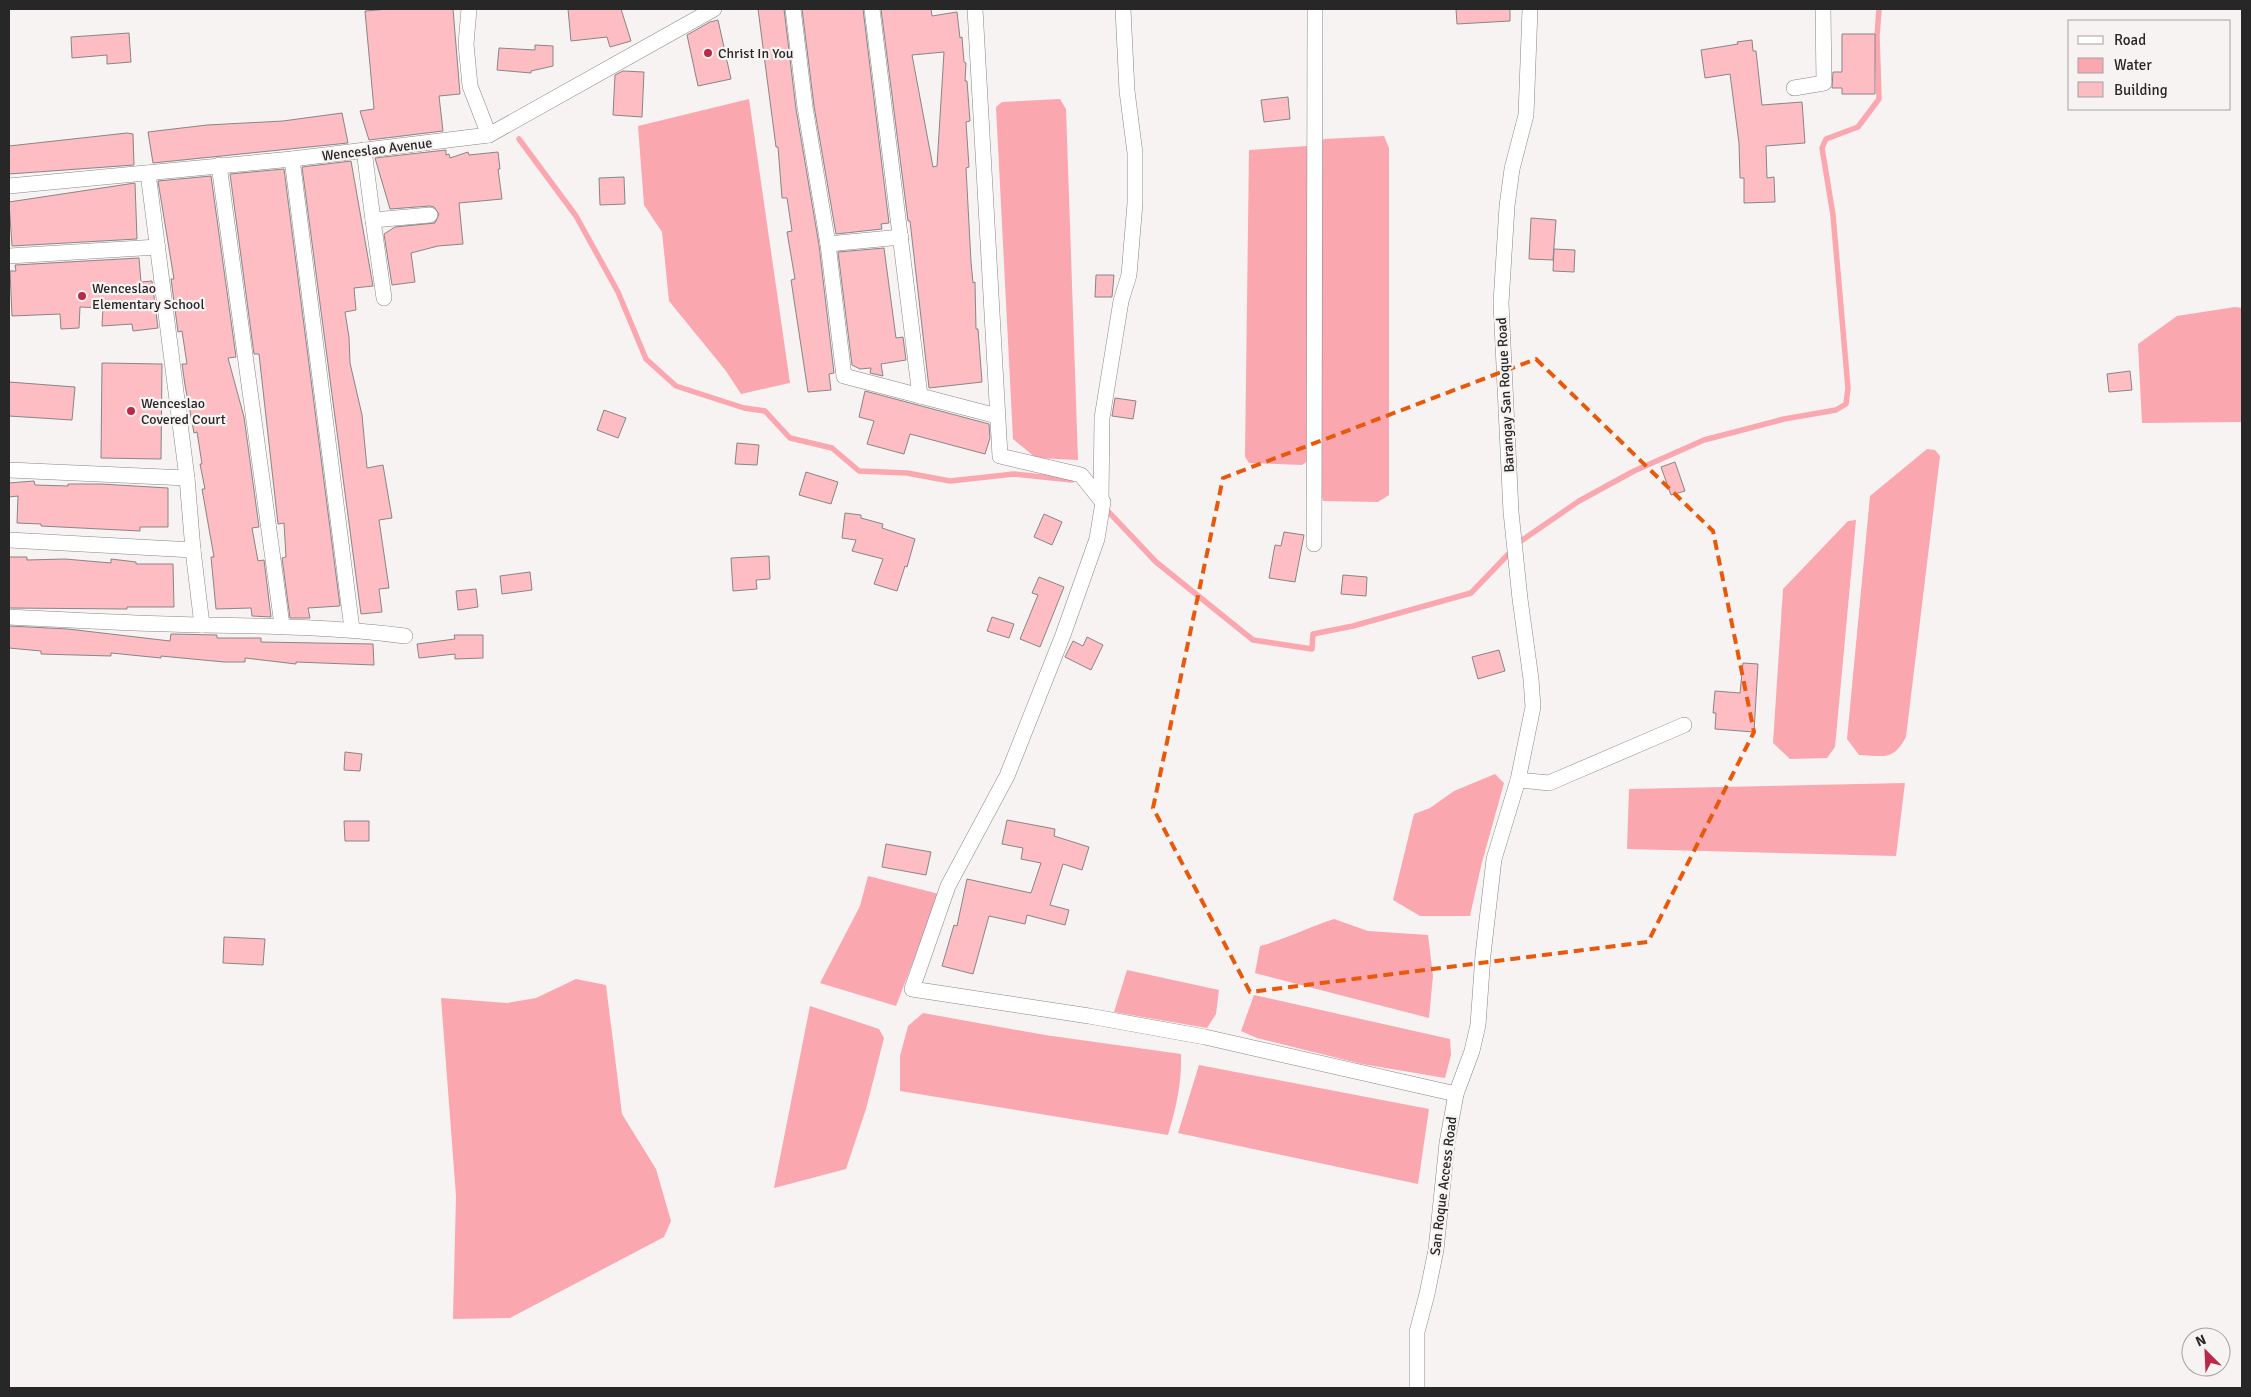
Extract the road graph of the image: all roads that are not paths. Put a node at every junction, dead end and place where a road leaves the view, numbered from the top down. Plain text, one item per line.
1 (469, 9) edge
2 (714, 9) edge
3 (793, 9) edge
4 (872, 9) edge
5 (974, 9) edge
6 (1123, 9) edge
7 (1315, 9) edge
8 (1530, 9) edge
9 (1823, 9) edge
10 (1794, 88) dead end
11 (489, 135) junction
12 (364, 150) junction
13 (292, 160) junction
14 (219, 165) junction
15 (148, 173) junction
16 (9, 186) edge
17 (430, 215) dead end
18 (373, 220) junction
19 (901, 237) junction
20 (828, 244) junction
21 (158, 246) junction
22 (9, 256) edge
23 (384, 298) dead end
24 (920, 396) junction
25 (997, 416) junction
26 (9, 470) edge
27 (187, 478) junction
28 (1101, 500) junction
29 (9, 540) edge
30 (1314, 544) dead end
31 (193, 550) junction
32 (9, 617) edge
33 (202, 625) junction
34 (282, 625) junction
35 (352, 629) junction
36 (405, 636) dead end
37 (1684, 725) dead end
38 (1518, 780) junction
39 (1456, 1094) junction
40 (1417, 1388) edge

1 - 11 street
2 - 11 street, Wenceslao Avenue
3 - 20 street
4 - 19 street
5 - 25 street
6 - 28 street
7 - 30 street
8 - 38 street, Barangay San Roque Road
9 - 10 street
11 - 12 street, Wenceslao Avenue
12 - 13 street, Wenceslao Avenue
12 - 18 street
13 - 14 street, Wenceslao Avenue
13 - 35 street
14 - 15 street, Wenceslao Avenue
14 - 34 street
15 - 16 street, Wenceslao Avenue
15 - 21 street
17 - 18 street
18 - 23 street
19 - 20 street
19 - 24 street
20 - 24 street
21 - 22 street
21 - 27 street
24 - 25 street
25 - 28 street
26 - 27 street
27 - 31 street
28 - 39 street
29 - 31 street
31 - 33 street
32 - 33 street
33 - 34 street
34 - 35 street
35 - 36 street
37 - 38 street
38 - 39 street, San Roque Access Road
39 - 40 street, San Roque Access Road

